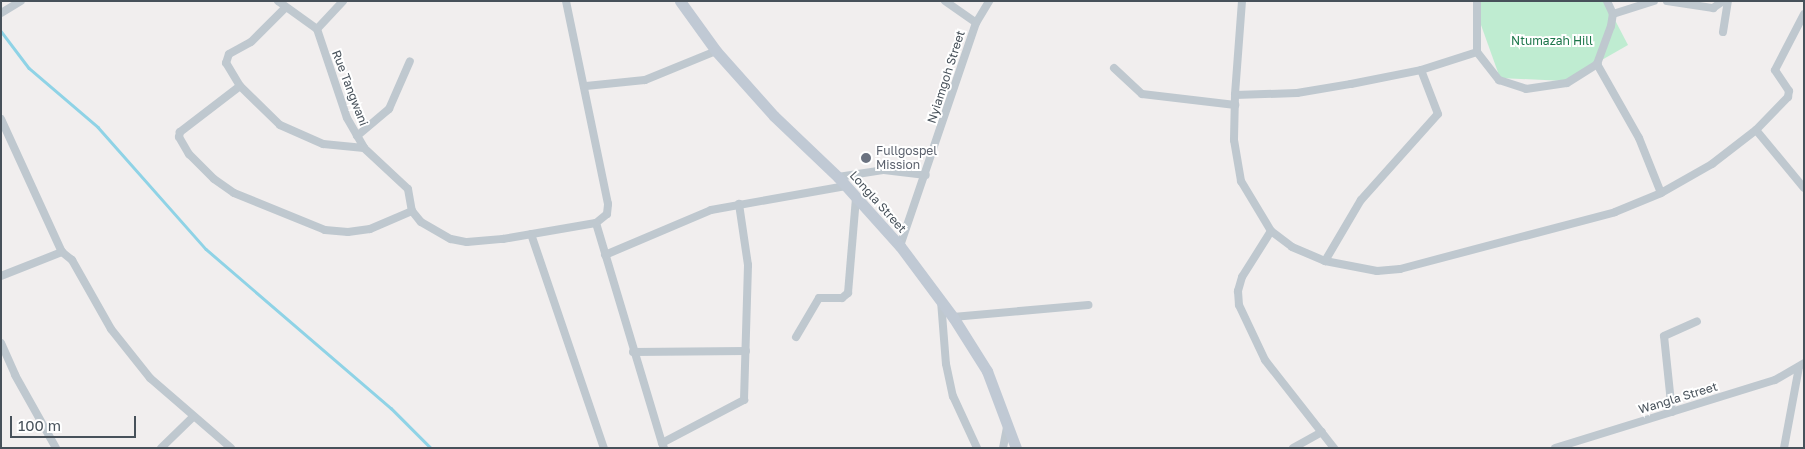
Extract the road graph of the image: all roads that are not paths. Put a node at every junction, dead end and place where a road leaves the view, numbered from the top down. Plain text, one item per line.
1 (21, 1) edge
2 (278, 1) edge
3 (342, 1) edge
4 (566, 1) edge
5 (680, 1) edge
6 (945, 1) edge
7 (989, 1) edge
8 (1242, 1) edge
9 (1477, 1) edge
10 (1607, 1) edge
11 (1654, 1) edge
12 (1667, 1) edge
13 (1723, 1) edge
14 (1728, 1) edge
15 (286, 7) junction
16 (1, 14) edge
17 (1613, 14) junction
18 (1804, 14) edge
19 (976, 23) junction
20 (317, 29) junction
21 (1723, 32) dead end
22 (716, 51) junction
23 (1477, 52) junction
24 (410, 61) dead end
25 (1596, 64) junction
26 (1114, 68) dead end
27 (1421, 70) junction
28 (240, 86) junction
29 (586, 86) junction
30 (1235, 95) junction
31 (1235, 106) junction
32 (1, 119) edge
33 (1756, 130) junction
34 (357, 136) junction
35 (364, 148) junction
36 (926, 176) junction
37 (842, 181) junction
38 (1804, 188) edge
39 (1661, 193) junction
40 (856, 198) junction
41 (739, 204) junction
42 (412, 211) junction
43 (596, 223) junction
44 (1271, 231) junction
45 (531, 234) junction
46 (900, 246) junction
47 (62, 252) junction
48 (605, 255) junction
49 (1325, 261) junction
50 (1, 276) edge
51 (941, 301) junction
52 (1088, 305) dead end
53 (953, 317) junction
54 (1698, 321) dead end
55 (796, 337) dead end
56 (1, 343) edge
57 (746, 351) junction
58 (633, 352) junction
59 (1801, 365) edge
60 (1672, 412) junction
61 (193, 417) junction
62 (1008, 425) junction
63 (1322, 432) junction
64 (663, 446) edge
65 (56, 447) edge
66 (161, 448) edge
67 (231, 448) edge
68 (604, 448) edge
69 (977, 448) edge
70 (1003, 448) edge
71 (1016, 448) edge
72 (1294, 448) edge
73 (1334, 448) edge
74 (1555, 448) edge
75 (1784, 448) edge

1 - 16 street
2 - 15 street
3 - 20 street
4 - 29 street
5 - 22 main road, Longla Street
6 - 19 street
7 - 19 street, Nyiamgoh Street
8 - 30 street
9 - 23 street
10 - 17 street
11 - 17 street
12 - 13 street
14 - 21 street
15 - 20 street
15 - 28 street
17 - 25 street
18 - 33 street
19 - 36 street, Nyiamgoh Street
20 - 34 street, Rue Tangwani
22 - 29 street
22 - 37 main road, Longla Street
23 - 25 street
23 - 27 street
24 - 34 street
25 - 39 street
26 - 31 street
27 - 30 street
27 - 49 street
28 - 35 street
28 - 42 street
29 - 43 street
30 - 31 street
31 - 44 street
32 - 47 street
33 - 38 street
33 - 39 street
34 - 35 street, Rue Tangwani
35 - 42 street, Rue Tangwani
36 - 37 street
36 - 46 street, Nyiamgoh Street
37 - 40 main road, Longla Street
37 - 41 street
39 - 49 street
40 - 46 main road, Longla Street
40 - 55 street
41 - 48 street
41 - 57 street
42 - 45 street
43 - 45 street
43 - 48 street
44 - 49 street
44 - 63 street
45 - 68 street
46 - 51 main road, Longla Street
47 - 50 street
47 - 61 street
48 - 58 street
51 - 53 main road, Longla Street
51 - 69 street
52 - 53 street
53 - 62 main road, Longla Street
54 - 60 street
56 - 65 street
57 - 58 street
57 - 64 street
58 - 64 street
59 - 60 street, Wangla Street
59 - 75 street
60 - 74 street, Wangla Street
61 - 66 street
61 - 67 street
62 - 70 street
62 - 71 main road, Longla Street
63 - 72 street
63 - 73 street

